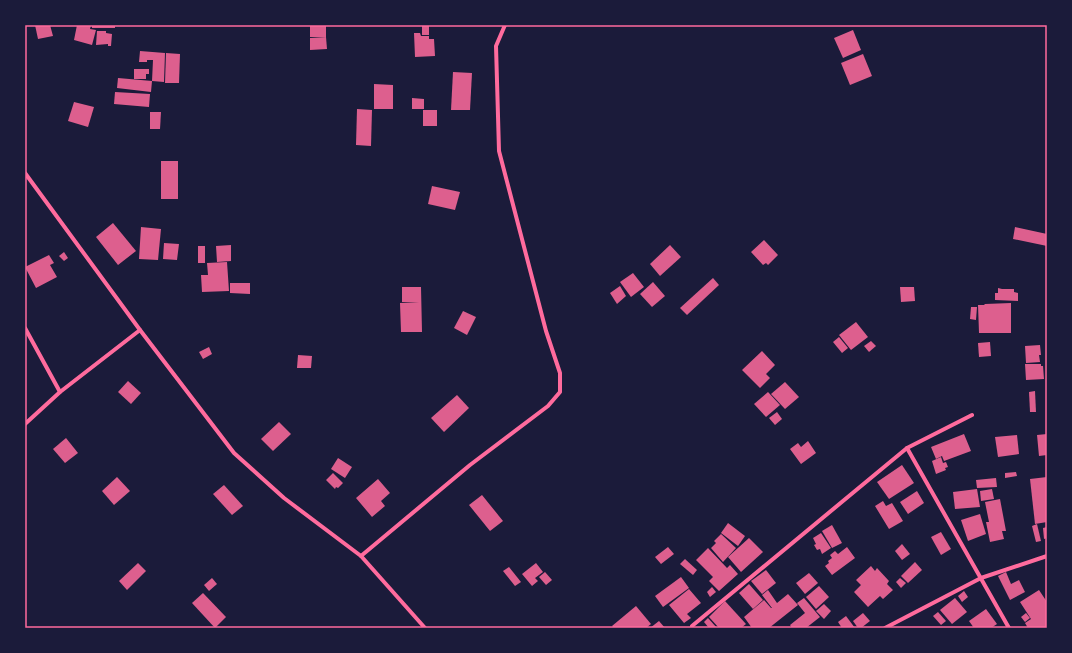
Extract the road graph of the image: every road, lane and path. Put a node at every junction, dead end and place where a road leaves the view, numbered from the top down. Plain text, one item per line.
1 (505, 25) edge
2 (25, 173) edge
3 (25, 328) edge
4 (140, 330) junction
5 (60, 392) junction
6 (972, 415) dead end
7 (25, 424) edge
8 (907, 448) junction
9 (361, 556) junction
10 (1047, 556) edge
11 (981, 578) junction
12 (691, 627) edge
13 (425, 628) edge
14 (885, 628) edge
15 (1009, 628) edge

1 - 9 street
2 - 4 street
3 - 5 street
4 - 5 street
4 - 9 street
5 - 7 street
6 - 8 street
8 - 11 street
8 - 12 street
9 - 13 street
10 - 11 street
11 - 14 street
11 - 15 street

